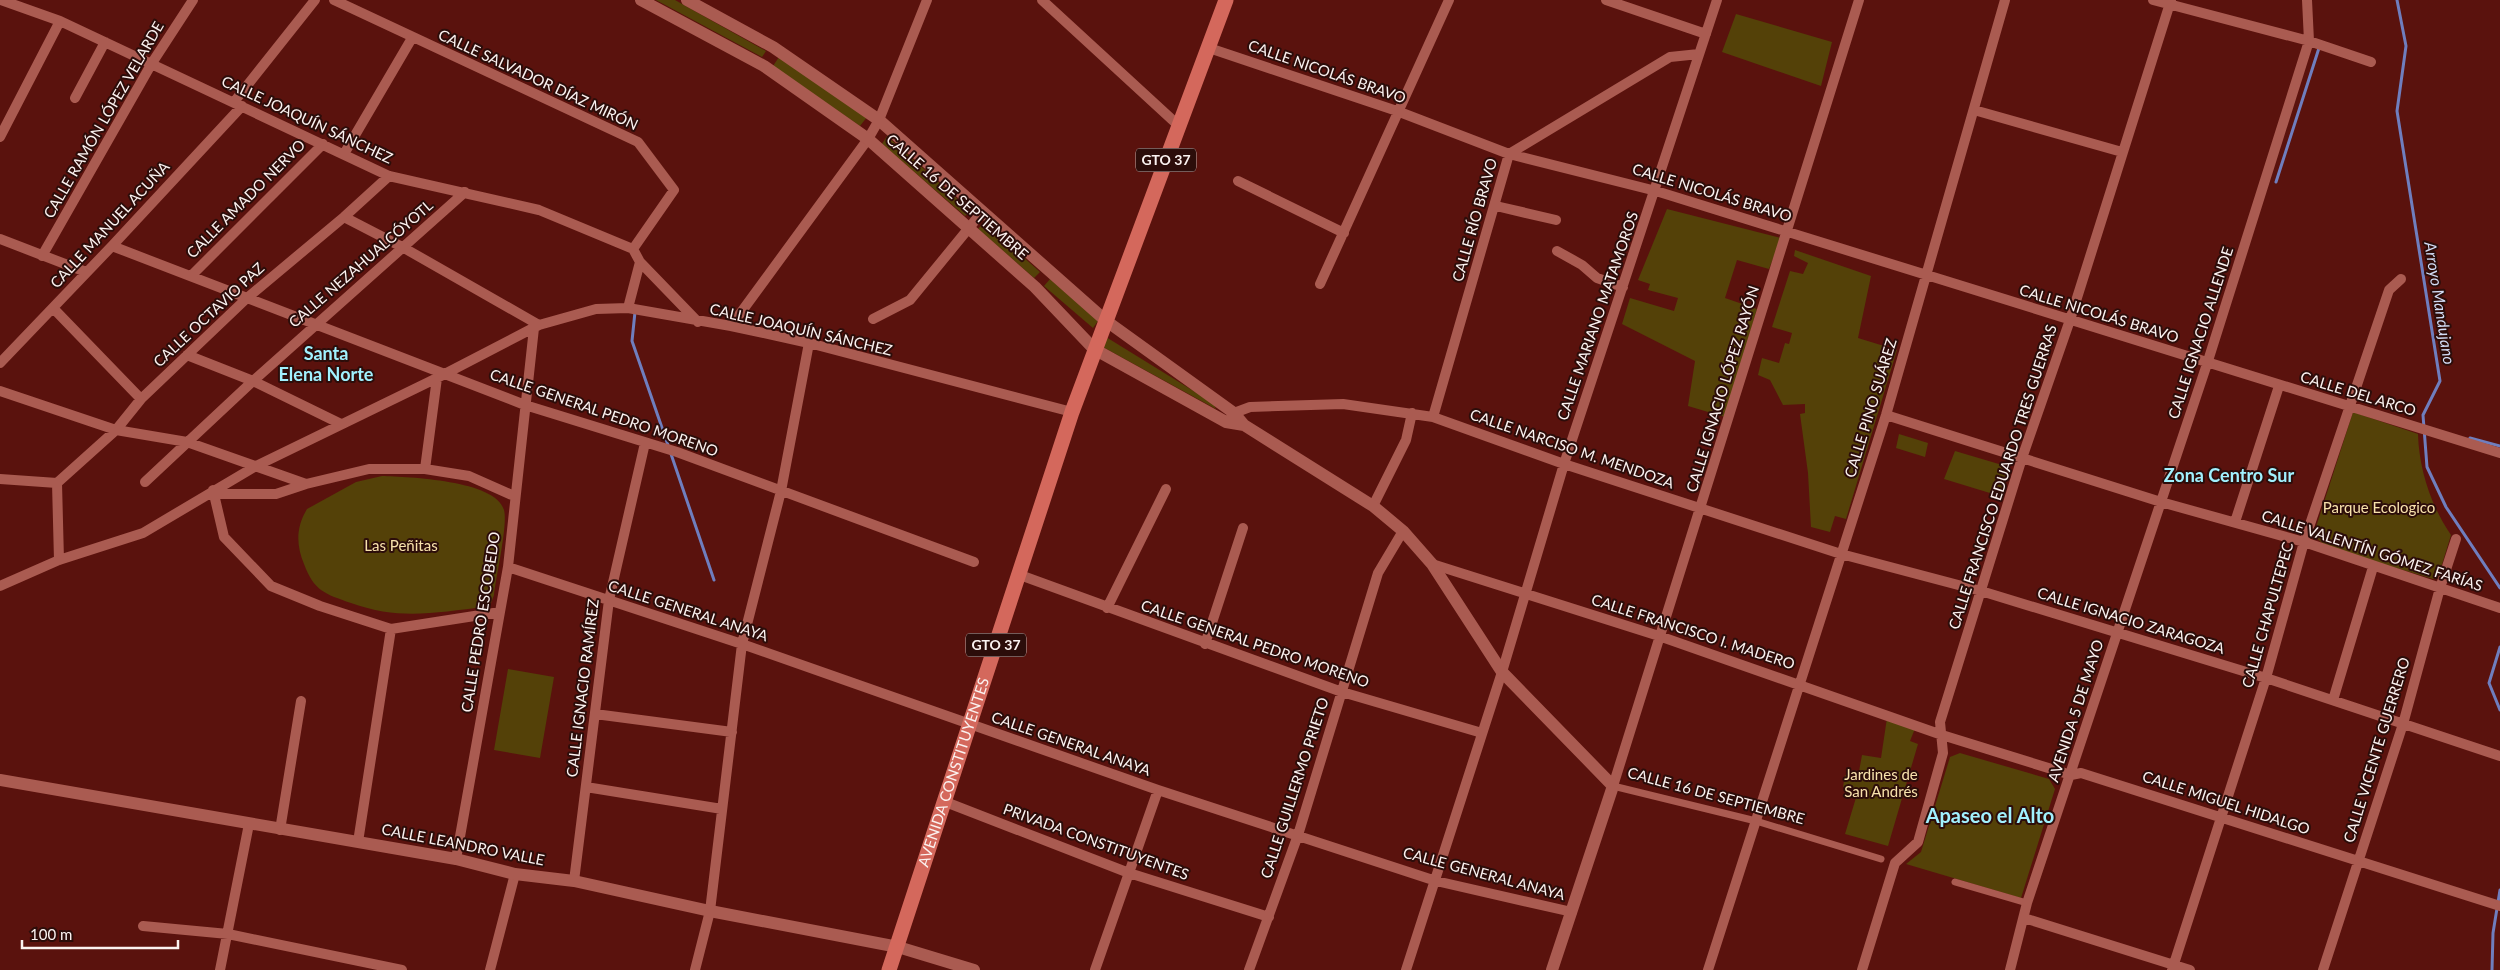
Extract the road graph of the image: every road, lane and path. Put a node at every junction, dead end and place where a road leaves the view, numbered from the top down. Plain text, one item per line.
1 (1, 0) edge
2 (193, 0) edge
3 (315, 0) edge
4 (334, 0) edge
5 (641, 0) edge
6 (687, 0) edge
7 (927, 0) edge
8 (1042, 0) edge
9 (1226, 0) edge
10 (1449, 0) edge
11 (1606, 0) edge
12 (1717, 0) edge
13 (1859, 0) edge
14 (2005, 0) edge
15 (2153, 0) edge
16 (2307, 0) edge
17 (2171, 3) edge
18 (60, 22) junction
19 (1706, 34) junction
20 (412, 38) junction
21 (2309, 41) junction
22 (105, 42) junction
23 (773, 47) junction
24 (1209, 48) junction
25 (1699, 54) junction
26 (2371, 62) dead end
27 (152, 63) junction
28 (764, 66) junction
29 (75, 98) dead end
30 (238, 104) junction
31 (1974, 110) junction
32 (1397, 111) junction
33 (879, 120) junction
34 (1179, 126) junction
35 (0, 137) edge
36 (868, 139) junction
37 (323, 144) junction
38 (2122, 152) junction
39 (344, 154) junction
40 (1509, 154) junction
41 (389, 176) junction
42 (1238, 181) dead end
43 (1656, 191) junction
44 (465, 192) junction
45 (1496, 206) junction
46 (982, 212) junction
47 (344, 217) junction
48 (1556, 220) dead end
49 (968, 227) junction
50 (1788, 232) junction
51 (1344, 233) junction
52 (0, 239) edge
53 (112, 246) junction
54 (404, 248) junction
55 (633, 249) junction
56 (1557, 251) dead end
57 (42, 256) junction
58 (640, 262) junction
59 (1049, 270) junction
60 (86, 272) junction
61 (191, 276) junction
62 (1926, 276) junction
63 (2401, 279) dead end
64 (1320, 284) dead end
65 (1035, 287) junction
66 (1624, 287) junction
67 (247, 298) junction
68 (52, 308) junction
69 (628, 308) junction
70 (873, 319) dead end
71 (1105, 320) junction
72 (2070, 320) junction
73 (698, 322) junction
74 (316, 324) junction
75 (731, 326) junction
76 (536, 327) junction
77 (809, 343) junction
78 (1094, 349) junction
79 (187, 355) junction
80 (0, 363) edge
81 (2208, 364) junction
82 (442, 376) junction
83 (253, 381) junction
84 (2279, 386) junction
85 (0, 391) edge
86 (141, 399) junction
87 (525, 405) junction
88 (2350, 407) junction
89 (1072, 412) junction
90 (1412, 413) junction
91 (1886, 415) junction
92 (1433, 417) junction
93 (1230, 418) junction
94 (341, 424) junction
95 (116, 430) junction
96 (187, 442) junction
97 (645, 443) junction
98 (2500, 453) edge
99 (2022, 458) junction
100 (1564, 464) junction
101 (256, 466) junction
102 (425, 469) junction
103 (0, 479) edge
104 (145, 482) dead end
105 (57, 483) junction
106 (306, 484) junction
107 (1166, 489) dead end
108 (781, 490) junction
109 (214, 492) junction
110 (514, 496) junction
111 (2161, 502) junction
112 (1373, 506) junction
113 (1702, 508) junction
114 (2235, 522) junction
115 (1244, 528) dead end
116 (1402, 531) junction
117 (2456, 539) dead end
118 (2304, 542) junction
119 (1841, 554) junction
120 (60, 560) junction
121 (974, 562) dead end
122 (1432, 564) junction
123 (508, 567) junction
124 (2373, 567) junction
125 (1020, 575) junction
126 (0, 577) edge
127 (11, 581) junction
128 (0, 586) edge
129 (2440, 588) junction
130 (1981, 591) junction
131 (1524, 592) junction
132 (609, 600) junction
133 (1107, 608) junction
134 (2500, 608) edge
135 (500, 612) junction
136 (390, 629) junction
137 (2117, 634) junction
138 (1658, 636) junction
139 (742, 644) junction
140 (1205, 644) junction
141 (1502, 672) junction
142 (2266, 678) junction
143 (1798, 683) junction
144 (1342, 692) junction
145 (2334, 700) junction
146 (301, 701) dead end
147 (595, 714) junction
148 (969, 724) junction
149 (2404, 724) junction
150 (732, 732) junction
151 (1482, 733) junction
152 (1942, 735) junction
153 (2500, 756) edge
154 (2071, 775) junction
155 (0, 780) edge
156 (1613, 786) junction
157 (586, 787) junction
158 (1158, 790) junction
159 (943, 801) junction
160 (722, 809) junction
161 (2220, 816) junction
162 (1756, 821) junction
163 (249, 824) junction
164 (280, 830) junction
165 (1298, 835) junction
166 (358, 842) junction
167 (456, 859) junction
168 (1888, 861) junction
169 (2359, 861) junction
170 (1130, 873) junction
171 (514, 874) junction
172 (574, 881) junction
173 (1436, 881) junction
174 (1955, 882) dead end
175 (2027, 903) junction
176 (2500, 906) edge
177 (710, 911) junction
178 (1572, 912) junction
179 (1268, 917) junction
180 (2024, 918) junction
181 (143, 926) dead end
182 (228, 934) junction
183 (898, 946) junction
184 (2173, 967) edge
185 (220, 970) edge
186 (402, 970) edge
187 (490, 970) edge
188 (695, 970) edge
189 (889, 970) edge
190 (974, 970) edge
191 (1095, 970) edge
192 (1249, 970) edge
193 (1406, 970) edge
194 (1552, 970) edge
195 (1708, 970) edge
196 (1862, 970) edge
197 (2010, 970) edge
198 (2190, 970) edge
199 (2324, 970) edge

1 - 18 street, CALLE JOAQUÍN SÁNCHEZ
2 - 27 street, CALLE RAMÓN LÓPEZ VELARDE
3 - 30 street, CALLE MANUEL ACUÑA
4 - 20 street, CALLE SALVADOR DÍAZ MIRÓN
5 - 28 street, CALLE 16 DE SEPTIEMBRE
6 - 23 street, CALLE 16 DE SEPTIEMBRE
7 - 33 street
8 - 34 street
9 - 24 main road, GTO 37
10 - 32 street
11 - 19 street
12 - 19 street, CALLE MARIANO MATAMOROS
13 - 50 street, CALLE IGNACIO LÓPEZ RAYÓN
14 - 31 street, CALLE PINO SUÁREZ
15 - 17 street
16 - 21 street
17 - 21 street
17 - 38 street, CALLE FRANCISCO EDUARDO TRES GUERRAS
18 - 22 street, CALLE JOAQUÍN SÁNCHEZ
18 - 35 street
19 - 25 street, CALLE MARIANO MATAMOROS
20 - 39 street
20 - 55 street, CALLE SALVADOR DÍAZ MIRÓN
21 - 26 street
21 - 81 street, CALLE IGNACIO ALLENDE
22 - 27 street, CALLE JOAQUÍN SÁNCHEZ
22 - 29 street
23 - 28 street
23 - 33 street, CALLE 16 DE SEPTIEMBRE
24 - 32 street, CALLE NICOLÁS BRAVO
24 - 34 main road, GTO 37
25 - 40 street, CALLE RÍO BRAVO
25 - 43 street, CALLE MARIANO MATAMOROS
27 - 30 street, CALLE JOAQUÍN SÁNCHEZ
27 - 57 street, CALLE RAMÓN LÓPEZ VELARDE
28 - 36 street, CALLE 16 DE SEPTIEMBRE
30 - 37 street, CALLE JOAQUÍN SÁNCHEZ
30 - 53 street, CALLE MANUEL ACUÑA
31 - 38 street
31 - 62 street, CALLE PINO SUÁREZ
32 - 40 street, CALLE NICOLÁS BRAVO
32 - 51 street
33 - 36 street
33 - 46 street, CALLE 16 DE SEPTIEMBRE
34 - 71 main road, GTO 37
36 - 49 street, CALLE 16 DE SEPTIEMBRE
36 - 75 street
37 - 39 street, CALLE JOAQUÍN SÁNCHEZ
37 - 61 street, CALLE AMADO NERVO
38 - 72 street, CALLE FRANCISCO EDUARDO TRES GUERRAS
39 - 41 street, CALLE JOAQUÍN SÁNCHEZ
40 - 43 street, CALLE NICOLÁS BRAVO
40 - 45 street, CALLE RÍO BRAVO
41 - 44 street, CALLE JOAQUÍN SÁNCHEZ
41 - 47 street, CALLE OCTAVIO PAZ
42 - 51 street
43 - 50 street, CALLE NICOLÁS BRAVO
43 - 66 street, CALLE MARIANO MATAMOROS
44 - 54 street, CALLE NEZAHUALCÓYOTL
44 - 55 street, CALLE JOAQUÍN SÁNCHEZ
45 - 48 street
45 - 92 street, CALLE RÍO BRAVO
46 - 49 street
46 - 59 street, CALLE 16 DE SEPTIEMBRE
47 - 54 street
47 - 67 street, CALLE OCTAVIO PAZ
49 - 65 street, CALLE 16 DE SEPTIEMBRE
49 - 70 street
50 - 62 street, CALLE NICOLÁS BRAVO
50 - 113 street, CALLE IGNACIO LÓPEZ RAYÓN
51 - 64 street
52 - 57 street
53 - 60 street, CALLE MANUEL ACUÑA
53 - 61 street, CALLE GENERAL PEDRO MORENO
54 - 74 street, CALLE NEZAHUALCÓYOTL
54 - 76 street
55 - 58 street, CALLE JOAQUÍN SÁNCHEZ
56 - 66 street
57 - 60 street
58 - 69 street
58 - 73 street, CALLE JOAQUÍN SÁNCHEZ
59 - 65 street
59 - 71 street, CALLE 16 DE SEPTIEMBRE
60 - 68 street, CALLE MANUEL ACUÑA
61 - 67 street, CALLE GENERAL PEDRO MORENO
62 - 72 street, CALLE NICOLÁS BRAVO
62 - 91 street, CALLE PINO SUÁREZ
63 - 88 street, CALLE CHAPULTEPEC
65 - 78 street, CALLE 16 DE SEPTIEMBRE
66 - 100 street, CALLE MARIANO MATAMOROS
67 - 74 street, CALLE GENERAL PEDRO MORENO
67 - 79 street, CALLE OCTAVIO PAZ
68 - 80 street, CALLE MANUEL ACUÑA
68 - 86 street
69 - 73 street
69 - 76 street
71 - 78 main road, AVENIDA CONSTITUYENTES / GTO 37
71 - 93 street, CALLE 16 DE SEPTIEMBRE
72 - 81 street, CALLE NICOLÁS BRAVO
72 - 99 street, CALLE FRANCISCO EDUARDO TRES GUERRAS
73 - 75 street, CALLE JOAQUÍN SÁNCHEZ
74 - 82 street, CALLE GENERAL PEDRO MORENO
74 - 83 street, CALLE NEZAHUALCÓYOTL
75 - 77 street, CALLE JOAQUÍN SÁNCHEZ
76 - 82 street
76 - 87 street, CALLE PEDRO ESCOBEDO
77 - 89 street, CALLE JOAQUÍN SÁNCHEZ
77 - 108 street
78 - 89 main road, AVENIDA CONSTITUYENTES / GTO 37
78 - 93 street, CALLE 16 DE SEPTIEMBRE
79 - 83 street
79 - 86 street, CALLE OCTAVIO PAZ
81 - 84 street, CALLE DEL ARCO
81 - 111 street, CALLE IGNACIO ALLENDE
82 - 87 street, CALLE GENERAL PEDRO MORENO
82 - 94 street
82 - 102 street
83 - 94 street
83 - 96 street, CALLE NEZAHUALCÓYOTL
84 - 88 street, CALLE DEL ARCO
84 - 114 street
85 - 95 street
86 - 95 street, CALLE OCTAVIO PAZ
87 - 97 street, CALLE GENERAL PEDRO MORENO
87 - 110 street, CALLE PEDRO ESCOBEDO
88 - 98 street, CALLE DEL ARCO
88 - 118 street, CALLE CHAPULTEPEC
89 - 125 main road, AVENIDA CONSTITUYENTES / GTO 37
90 - 92 street, CALLE NARCISO M. MENDOZA
90 - 93 street, CALLE NARCISO M. MENDOZA
90 - 112 street
91 - 99 street, CALLE VALENTÍN GÓMEZ FARÍAS
91 - 119 street, CALLE PINO SUÁREZ
92 - 100 street, CALLE NARCISO M. MENDOZA
93 - 112 street, CALLE 16 DE SEPTIEMBRE
94 - 101 street
95 - 96 street
95 - 105 street, CALLE OCTAVIO PAZ
96 - 101 street
96 - 104 street, CALLE NEZAHUALCÓYOTL
97 - 108 street, CALLE GENERAL PEDRO MORENO
97 - 132 street, CALLE IGNACIO RAMÍREZ
99 - 111 street, CALLE VALENTÍN GÓMEZ FARÍAS
99 - 130 street, CALLE FRANCISCO EDUARDO TRES GUERRAS
100 - 113 street, CALLE NARCISO M. MENDOZA
100 - 131 street, CALLE MARIANO MATAMOROS
101 - 106 street
101 - 109 street
102 - 106 street
102 - 110 street
103 - 105 street
105 - 120 street
106 - 109 street
107 - 133 street
108 - 121 street, CALLE GENERAL PEDRO MORENO
108 - 139 street
109 - 120 street
109 - 136 street
110 - 123 street, CALLE PEDRO ESCOBEDO
111 - 114 street, CALLE VALENTÍN GÓMEZ FARÍAS
111 - 137 street, CALLE IGNACIO ALLENDE
112 - 116 street, CALLE 16 DE SEPTIEMBRE
113 - 119 street, CALLE NARCISO M. MENDOZA
113 - 138 street, CALLE IGNACIO LÓPEZ RAYÓN
114 - 118 street, CALLE VALENTÍN GÓMEZ FARÍAS
115 - 140 street
116 - 122 street, CALLE 16 DE SEPTIEMBRE
116 - 144 street, CALLE GUILLERMO PRIETO
117 - 129 street, CALLE VICENTE GUERRERO
118 - 124 street, CALLE VALENTÍN GÓMEZ FARÍAS
118 - 142 street, CALLE CHAPULTEPEC
119 - 130 street, CALLE NARCISO M. MENDOZA
119 - 143 street, CALLE PINO SUÁREZ
120 - 127 street
122 - 131 street, CALLE FRANCISCO I. MADERO
122 - 141 street, CALLE 16 DE SEPTIEMBRE
123 - 132 street, CALLE GENERAL ANAYA
123 - 135 street, CALLE PEDRO ESCOBEDO
124 - 129 street, CALLE VALENTÍN GÓMEZ FARÍAS
124 - 145 street
125 - 133 street, CALLE GENERAL PEDRO MORENO
125 - 148 main road, AVENIDA CONSTITUYENTES / GTO 37
126 - 127 street
127 - 128 street
129 - 134 street, CALLE VALENTÍN GÓMEZ FARÍAS
129 - 149 street, CALLE VICENTE GUERRERO
130 - 137 street, CALLE IGNACIO ZARAGOZA
130 - 152 street, CALLE FRANCISCO EDUARDO TRES GUERRAS
131 - 138 street, CALLE FRANCISCO I. MADERO
131 - 141 street, CALLE MARIANO MATAMOROS
132 - 139 street, CALLE GENERAL ANAYA
132 - 147 street, CALLE IGNACIO RAMÍREZ
133 - 140 street, CALLE GENERAL PEDRO MORENO
135 - 136 street
135 - 167 street, CALLE PEDRO ESCOBEDO
136 - 166 street
137 - 142 street, CALLE IGNACIO ZARAGOZA
137 - 154 street, AVENIDA 5 DE MAYO
138 - 143 street, CALLE FRANCISCO I. MADERO
138 - 156 street, CALLE IGNACIO LÓPEZ RAYÓN
139 - 148 street, CALLE GENERAL ANAYA
139 - 150 street
140 - 144 street, CALLE GENERAL PEDRO MORENO
141 - 151 street, CALLE MARIANO MATAMOROS
141 - 156 street, CALLE 16 DE SEPTIEMBRE
142 - 145 street, CALLE IGNACIO ZARAGOZA
142 - 161 street, CALLE CHAPULTEPEC
143 - 152 street, CALLE FRANCISCO I. MADERO
143 - 162 street, CALLE PINO SUÁREZ
144 - 151 street, CALLE GENERAL PEDRO MORENO
144 - 165 street, CALLE GUILLERMO PRIETO
145 - 149 street, CALLE IGNACIO ZARAGOZA
146 - 164 street
147 - 150 street
147 - 157 street, CALLE IGNACIO RAMÍREZ
148 - 158 street, CALLE GENERAL ANAYA
148 - 159 main road, AVENIDA CONSTITUYENTES / GTO 37
149 - 153 street, CALLE IGNACIO ZARAGOZA
149 - 169 street, CALLE VICENTE GUERRERO
150 - 160 street
151 - 173 street, CALLE MARIANO MATAMOROS
152 - 154 street, CALLE MIGUEL HIDALGO
152 - 168 street, CALLE FRANCISCO EDUARDO TRES GUERRAS
154 - 161 street, CALLE MIGUEL HIDALGO
154 - 175 street, AVENIDA 5 DE MAYO
155 - 163 street, CALLE LEANDRO VALLE
156 - 162 street, CALLE 16 DE SEPTIEMBRE
156 - 178 street
157 - 160 street
157 - 172 street, CALLE IGNACIO RAMÍREZ
158 - 165 street, CALLE GENERAL ANAYA
158 - 170 street
159 - 170 street, PRIVADA CONSTITUYENTES
159 - 183 main road, AVENIDA CONSTITUYENTES / GTO 37
160 - 177 street
161 - 169 street, CALLE MIGUEL HIDALGO
161 - 184 street, CALLE CHAPULTEPEC
162 - 168 street, CALLE 16 DE SEPTIEMBRE
162 - 195 street, CALLE PINO SUÁREZ
163 - 164 street, CALLE LEANDRO VALLE
163 - 182 street
164 - 166 street, CALLE LEANDRO VALLE
165 - 173 street, CALLE GENERAL ANAYA
165 - 179 street, CALLE GUILLERMO PRIETO
166 - 167 street, CALLE LEANDRO VALLE
167 - 171 street, CALLE LEANDRO VALLE
168 - 196 street
169 - 176 street, CALLE MIGUEL HIDALGO
169 - 199 street, CALLE VICENTE GUERRERO
170 - 179 street, PRIVADA CONSTITUYENTES
170 - 191 street
171 - 172 street, CALLE LEANDRO VALLE
171 - 187 street
172 - 177 street, CALLE LEANDRO VALLE
173 - 178 street, CALLE GENERAL ANAYA
173 - 193 street, CALLE MARIANO MATAMOROS
174 - 175 street
175 - 180 street, AVENIDA 5 DE MAYO
177 - 183 street, CALLE LEANDRO VALLE
177 - 188 street
178 - 194 street
179 - 192 street, CALLE GUILLERMO PRIETO
180 - 184 street
180 - 197 street, AVENIDA 5 DE MAYO
181 - 182 street
182 - 185 street
182 - 186 street
183 - 189 main road, AVENIDA CONSTITUYENTES / GTO 37
183 - 190 street, CALLE LEANDRO VALLE
184 - 198 street

